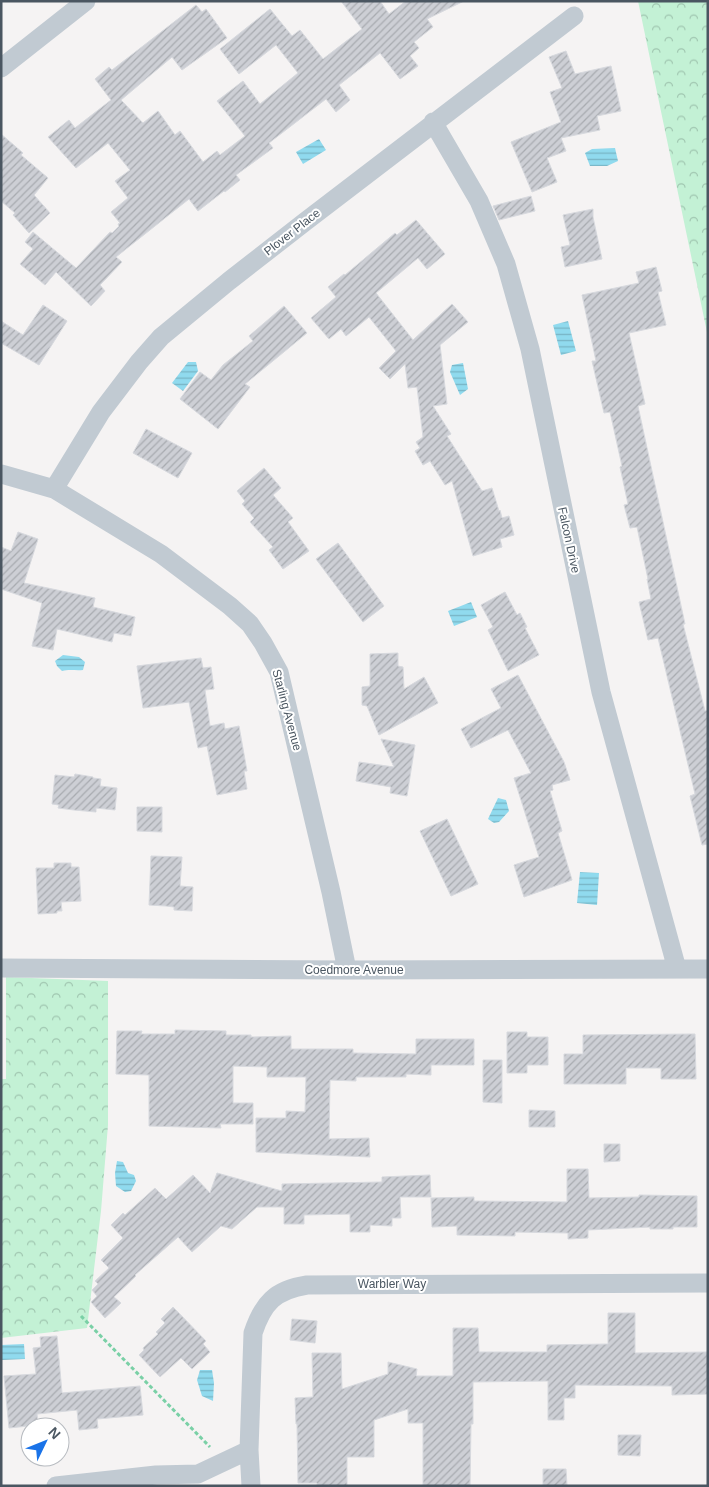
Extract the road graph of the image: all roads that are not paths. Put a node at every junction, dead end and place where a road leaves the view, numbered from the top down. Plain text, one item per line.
1 (86, 1) edge
2 (574, 16) dead end
3 (1, 68) edge
4 (433, 122) junction
5 (1, 474) edge
6 (54, 490) junction
7 (1, 968) edge
8 (677, 969) junction
9 (708, 969) edge
10 (347, 970) junction
11 (708, 1283) edge
12 (249, 1450) junction
13 (204, 1480) edge
14 (56, 1486) edge
15 (251, 1486) edge

1 - 3 street
2 - 4 street, Plover Place
4 - 6 street, Plover Place
4 - 8 street, Falcon Drive
5 - 6 street, Starling Avenue
6 - 10 street, Starling Avenue
7 - 10 street, Coedmore Avenue
8 - 9 street, Coedmore Avenue
8 - 10 street, Coedmore Avenue
11 - 12 street, Warbler Way
12 - 13 street
12 - 15 street, Warbler Way
13 - 14 street

